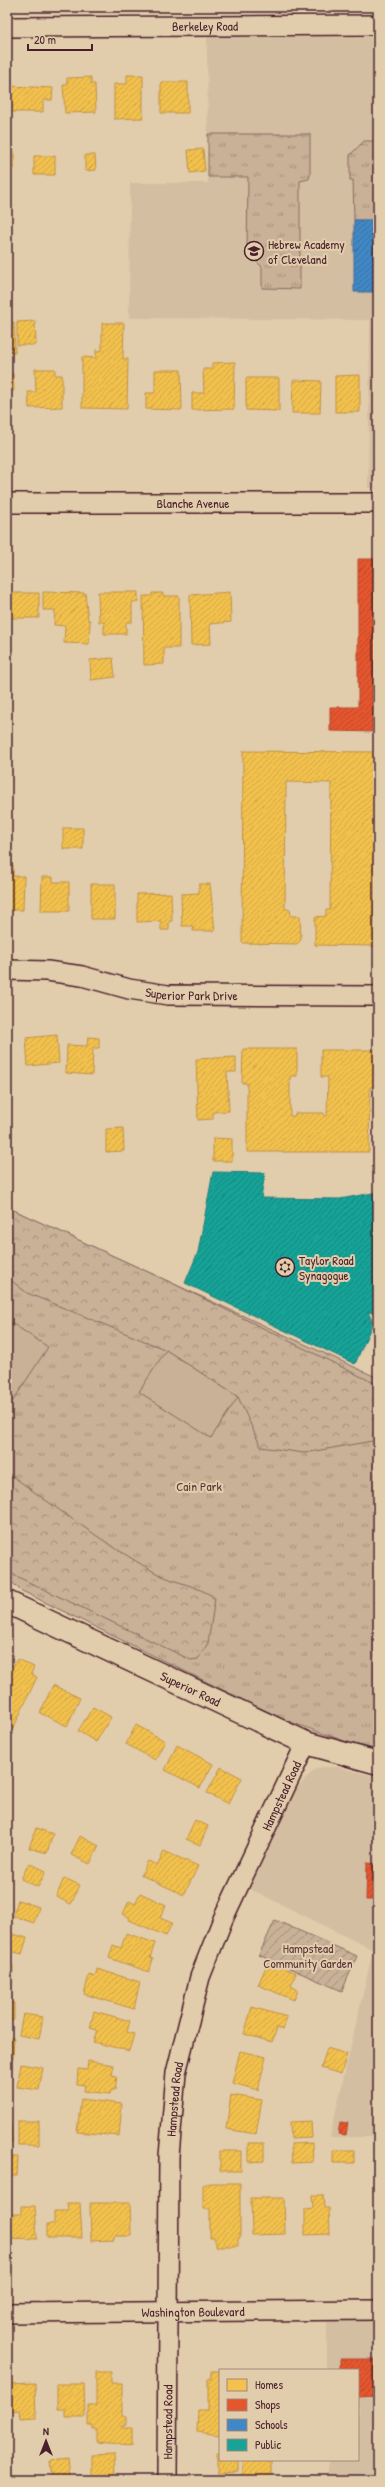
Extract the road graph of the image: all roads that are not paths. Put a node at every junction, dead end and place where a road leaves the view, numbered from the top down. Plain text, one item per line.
1 (378, 25) edge
2 (7, 27) edge
3 (7, 503) edge
4 (378, 503) edge
5 (7, 970) edge
6 (378, 996) edge
7 (7, 1602) edge
8 (306, 1743) junction
9 (378, 1763) edge
10 (167, 2310) junction
11 (378, 2310) edge
12 (7, 2313) edge
13 (167, 2480) edge

1 - 2 street, Berkeley Road
3 - 4 street, Blanche Avenue
5 - 6 street, Superior Park Drive
7 - 8 street, Superior Road
8 - 9 street, Superior Road
8 - 10 street, Hampstead Road
10 - 11 street, Washington Boulevard
10 - 12 street, Washington Boulevard
10 - 13 street, Hampstead Road

